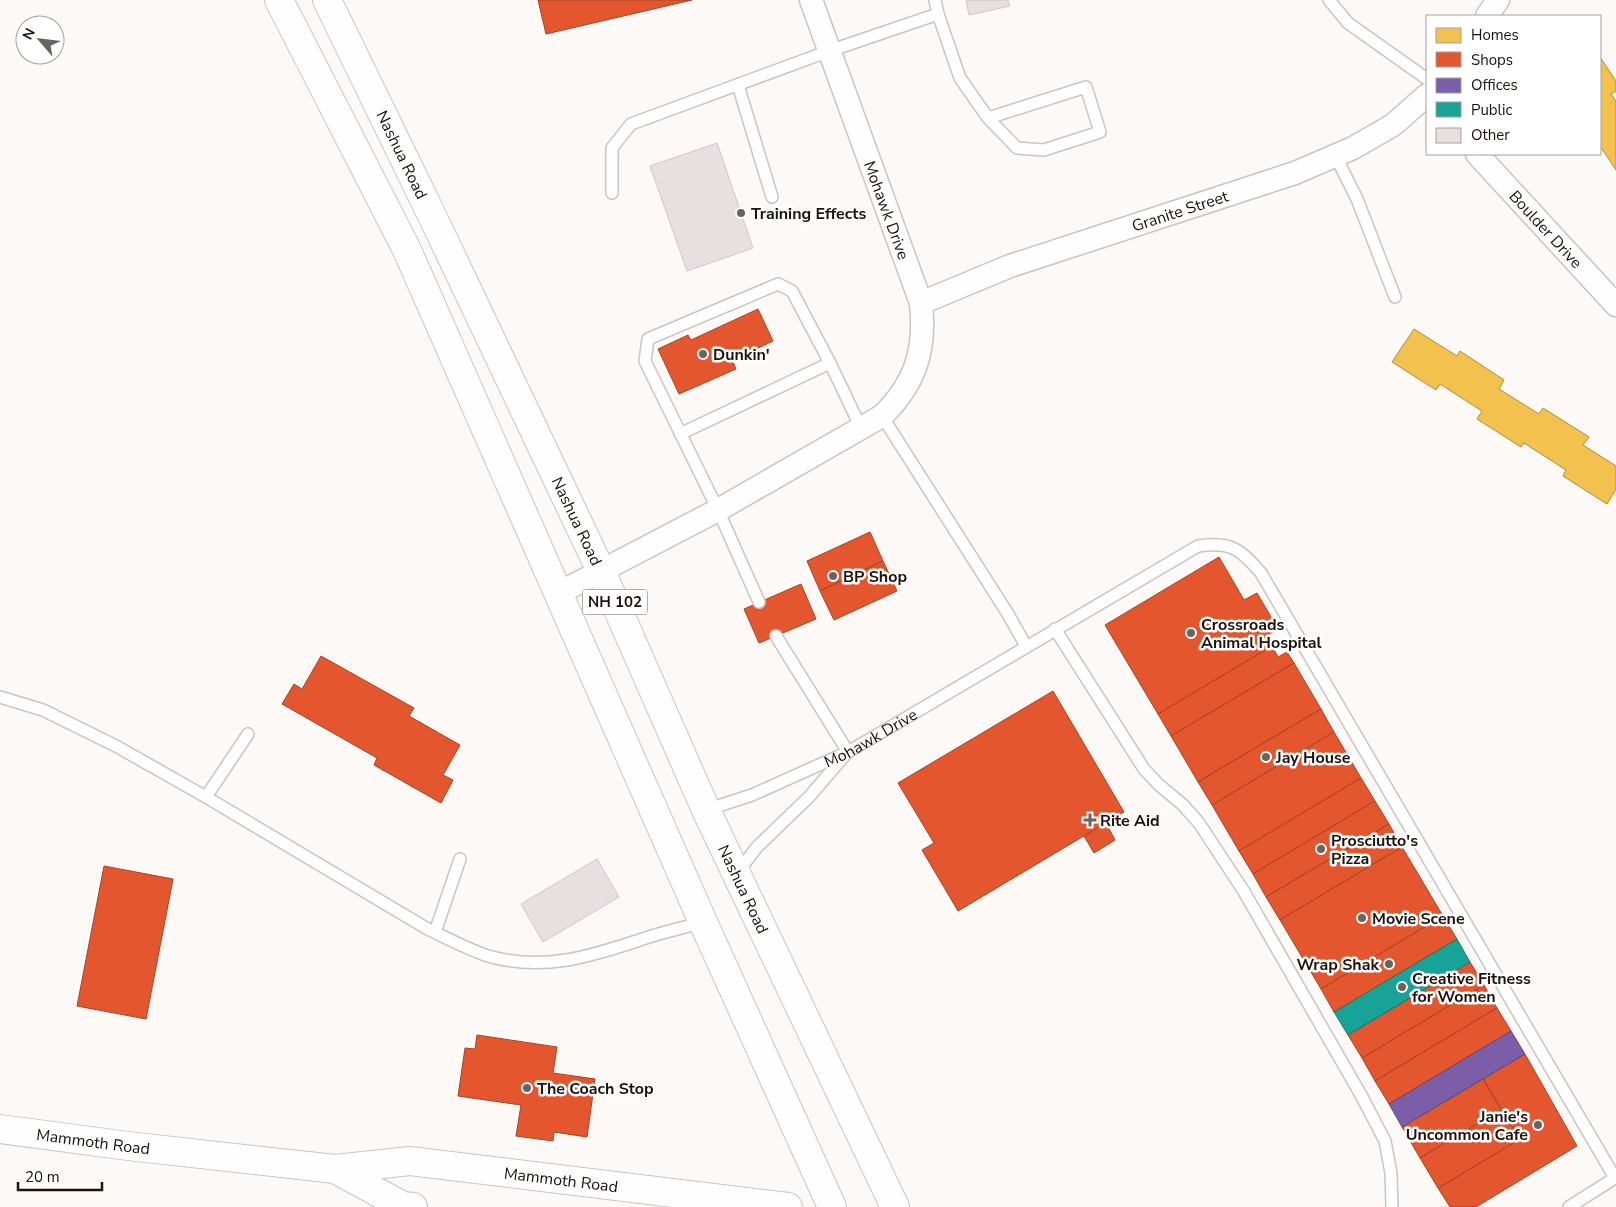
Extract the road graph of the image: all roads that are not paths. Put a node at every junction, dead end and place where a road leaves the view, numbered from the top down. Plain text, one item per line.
1 (278, 0) edge
2 (327, 0) edge
3 (811, 0) edge
4 (935, 0) edge
5 (1329, 0) edge
6 (1498, 0) edge
7 (938, 14) junction
8 (1488, 15) edge
9 (829, 52) junction
10 (738, 85) junction
11 (1426, 92) edge
12 (1426, 94) edge
13 (988, 118) junction
14 (1478, 155) edge
15 (1335, 156) junction
16 (612, 193) dead end
17 (772, 197) dead end
18 (1395, 297) dead end
19 (921, 303) junction
20 (1616, 305) edge
21 (830, 363) junction
22 (882, 416) junction
23 (861, 428) junction
24 (680, 434) junction
25 (718, 510) junction
26 (601, 571) junction
27 (559, 593) junction
28 (759, 602) dead end
29 (1055, 629) junction
30 (776, 636) dead end
31 (1026, 646) junction
32 (0, 697) edge
33 (248, 734) dead end
34 (848, 752) junction
35 (206, 798) junction
36 (706, 810) junction
37 (460, 859) dead end
38 (736, 874) junction
39 (703, 922) junction
40 (435, 932) junction
41 (0, 1129) edge
42 (334, 1169) junction
43 (413, 1207) edge
44 (788, 1207) edge
45 (832, 1207) edge
46 (895, 1207) edge
47 (1392, 1207) edge
48 (1569, 1207) edge

1 - 27 main road, NH 102
2 - 26 main road, Nashua Road / NH 102
3 - 9 street, Mohawk Drive
4 - 7 lane
5 - 11 lane
6 - 8 street
7 - 9 lane
7 - 13 lane
9 - 10 lane
9 - 19 street, Mohawk Drive
10 - 16 lane
10 - 17 lane
12 - 15 street, Granite Street
13 - 13 lane
14 - 20 street, Boulder Drive
15 - 18 lane
15 - 19 street, Granite Street
19 - 22 street, Mohawk Drive
21 - 23 lane
21 - 24 lane
21 - 24 lane
22 - 23 street, Mohawk Drive
22 - 31 lane
23 - 25 street, Mohawk Drive
24 - 25 lane
25 - 26 street, Mohawk Drive
25 - 28 lane
26 - 27 street, Mohawk Drive
26 - 36 main road, Nashua Road / NH 102
27 - 39 main road, NH 102
29 - 31 lane, Mohawk Drive
29 - 47 lane
29 - 48 lane, Mohawk Drive
30 - 34 lane
31 - 34 lane, Mohawk Drive
32 - 35 lane
33 - 35 lane
34 - 36 lane, Mohawk Drive
34 - 38 lane
35 - 40 lane
36 - 38 main road, Nashua Road / NH 102
37 - 40 lane
38 - 46 main road, Nashua Road / NH 102
39 - 40 lane
39 - 45 main road, NH 102
41 - 42 main road, Mammoth Road
42 - 43 main road, Mammoth Road
42 - 44 main road, Mammoth Road

